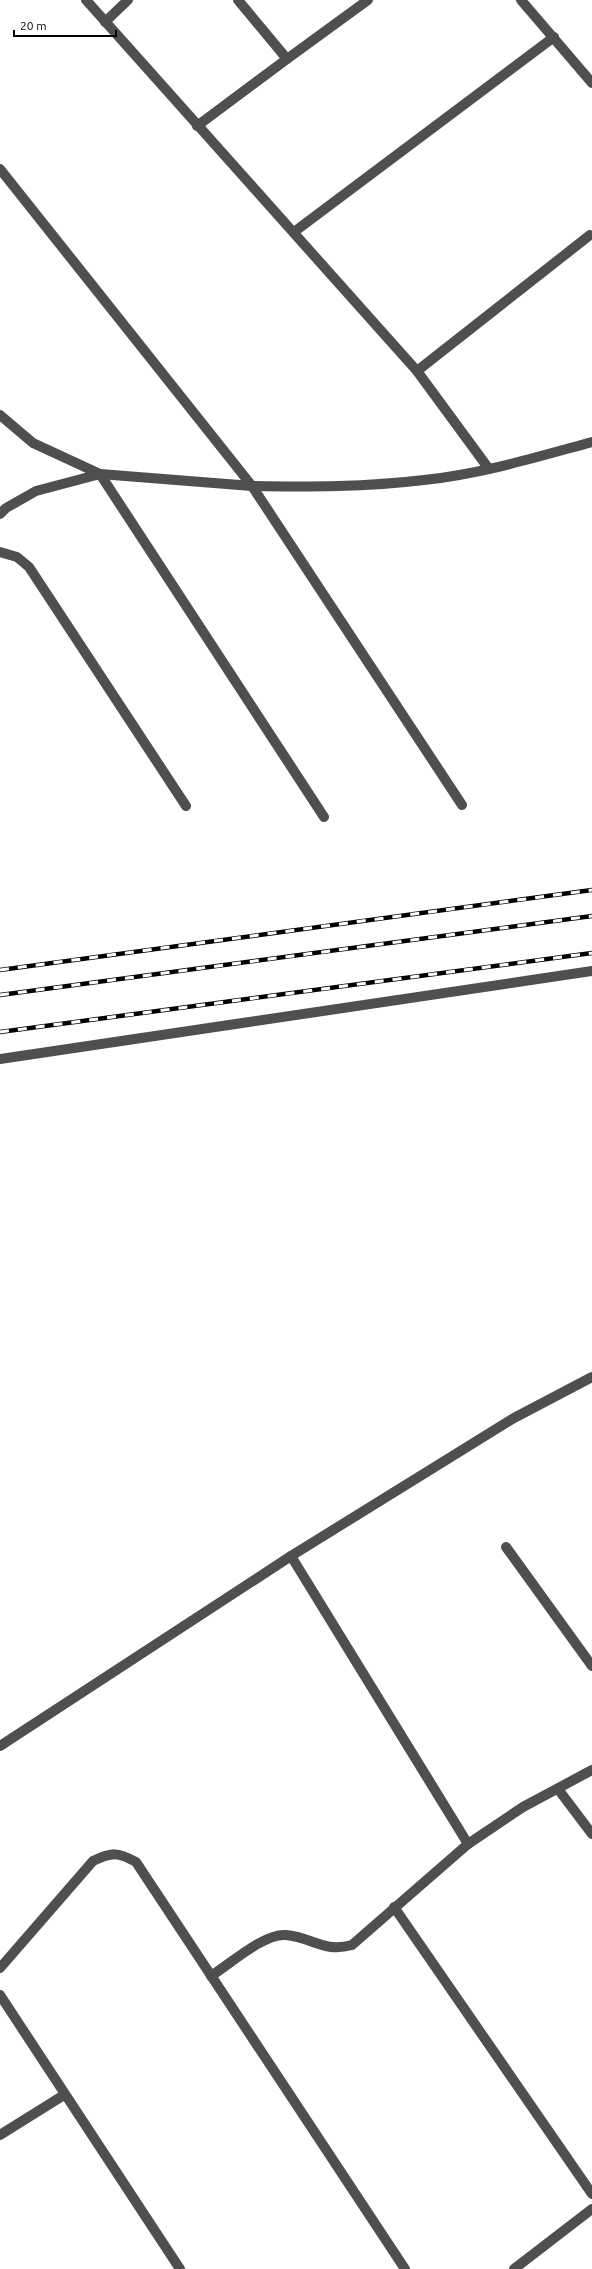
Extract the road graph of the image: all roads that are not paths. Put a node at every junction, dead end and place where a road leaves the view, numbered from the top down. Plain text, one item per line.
1 (86, 0) edge
2 (128, 0) edge
3 (238, 0) edge
4 (368, 0) edge
5 (521, 0) edge
6 (105, 22) junction
7 (554, 37) junction
8 (287, 59) junction
9 (592, 83) edge
10 (197, 126) junction
11 (0, 170) edge
12 (294, 232) junction
13 (591, 236) edge
14 (417, 371) junction
15 (0, 415) edge
16 (592, 442) edge
17 (489, 469) junction
18 (100, 474) junction
19 (252, 486) junction
20 (0, 514) edge
21 (0, 552) edge
22 (462, 805) dead end
23 (186, 806) dead end
24 (324, 817) dead end
25 (592, 971) edge
26 (0, 1059) edge
27 (592, 1377) edge
28 (506, 1547) dead end
29 (291, 1556) junction
30 (592, 1666) edge
31 (0, 1746) edge
32 (592, 1770) edge
33 (558, 1789) junction
34 (592, 1834) edge
35 (468, 1844) junction
36 (394, 1907) junction
37 (0, 1968) edge
38 (211, 1976) junction
39 (0, 1995) edge
40 (64, 2095) junction
41 (0, 2135) edge
42 (592, 2194) edge
43 (592, 2209) edge
44 (180, 2269) edge
45 (405, 2269) edge
46 (514, 2269) edge

1 - 6 street
2 - 6 street
3 - 8 street
4 - 8 street
5 - 7 street
6 - 10 street
7 - 9 street
7 - 12 street
8 - 10 street
10 - 12 street
11 - 19 street
12 - 14 street
13 - 14 street
14 - 17 street
15 - 18 street
16 - 17 street
17 - 19 street
18 - 19 street
18 - 20 street
18 - 24 street
19 - 22 street
21 - 23 street
25 - 26 street
27 - 29 street
28 - 30 street
29 - 31 street
29 - 35 street
32 - 33 street
33 - 34 street
33 - 35 street
35 - 36 street
36 - 38 street
36 - 42 street
37 - 38 street
38 - 45 street
39 - 40 street
40 - 41 street
40 - 44 street
43 - 46 street

